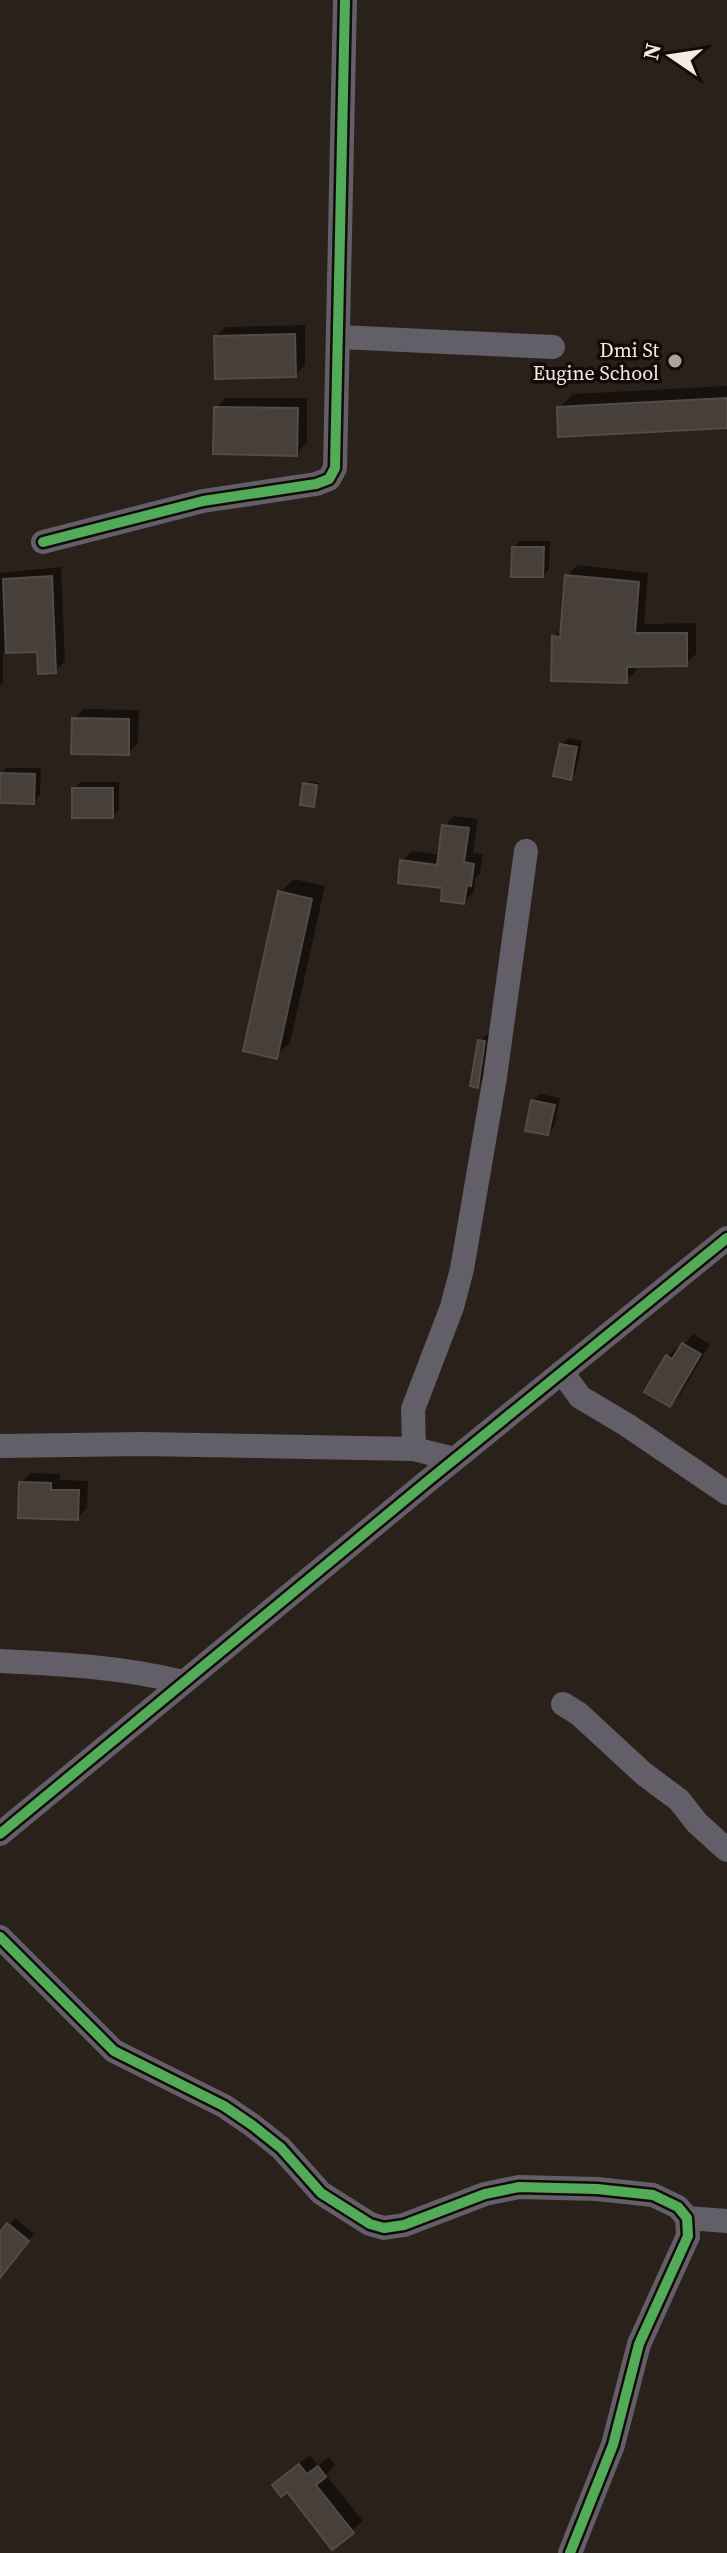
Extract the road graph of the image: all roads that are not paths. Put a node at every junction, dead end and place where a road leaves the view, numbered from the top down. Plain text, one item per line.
1 (345, 0) edge
2 (339, 337) junction
3 (553, 347) dead end
4 (43, 542) dead end
5 (526, 851) dead end
6 (727, 1238) edge
7 (562, 1372) junction
8 (0, 1446) edge
9 (414, 1449) junction
10 (454, 1459) junction
11 (727, 1493) edge
12 (0, 1661) edge
13 (183, 1682) junction
14 (563, 1704) dead end
15 (0, 1834) edge
16 (727, 1850) edge
17 (0, 1937) edge
18 (687, 2218) junction
19 (727, 2221) edge
20 (570, 2553) edge

1 - 2 street
2 - 3 street
2 - 4 street
5 - 9 street
6 - 7 street
7 - 10 street
7 - 11 street
8 - 9 street
9 - 10 street
10 - 13 street
12 - 13 street
13 - 15 street
14 - 16 street
17 - 18 street
18 - 19 street
18 - 20 street

